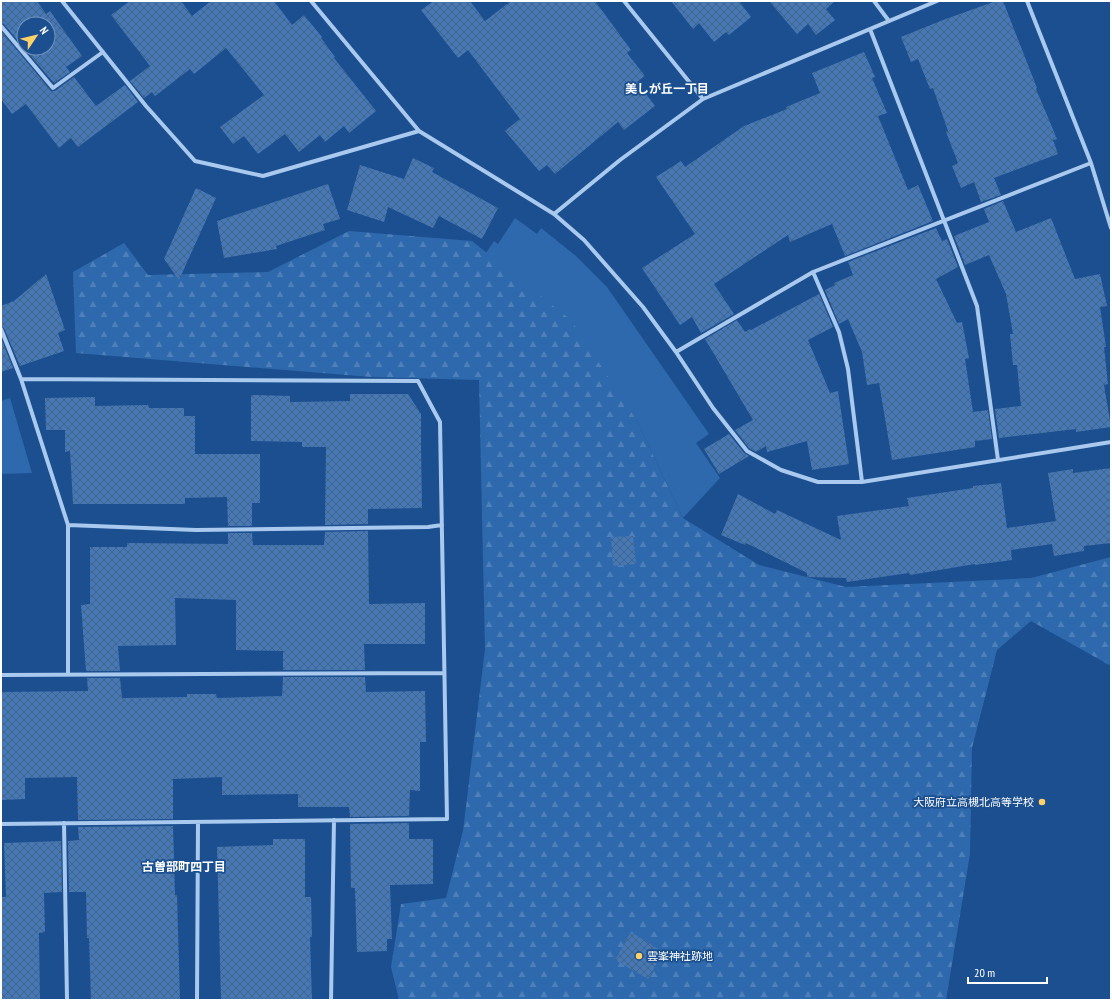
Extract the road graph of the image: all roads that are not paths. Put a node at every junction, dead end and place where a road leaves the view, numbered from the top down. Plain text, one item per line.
1 (62, 1) edge
2 (311, 1) edge
3 (624, 1) edge
4 (874, 1) edge
5 (937, 1) edge
6 (1027, 1) edge
7 (889, 21) junction
8 (1, 26) edge
9 (870, 29) junction
10 (102, 52) junction
11 (703, 99) junction
12 (419, 131) junction
13 (1091, 163) junction
14 (554, 214) junction
15 (944, 220) junction
16 (1111, 228) edge
17 (813, 272) junction
18 (1, 329) edge
19 (676, 352) junction
20 (21, 379) junction
21 (1111, 442) edge
22 (998, 460) junction
23 (862, 482) junction
24 (68, 525) junction
25 (442, 525) junction
26 (444, 673) junction
27 (68, 674) junction
28 (1, 675) edge
29 (334, 820) junction
30 (198, 822) junction
31 (64, 823) junction
32 (1, 824) edge
33 (67, 1000) edge
34 (197, 1000) edge
35 (331, 1000) edge

1 - 10 street
2 - 12 street
3 - 11 street
4 - 7 street
5 - 7 street
6 - 13 street
7 - 9 street
8 - 10 street
9 - 11 street
9 - 15 street
10 - 12 street
11 - 14 street
12 - 14 street
13 - 15 street
13 - 16 street
14 - 19 street
15 - 17 street
15 - 22 street
17 - 19 street
17 - 23 street
18 - 20 street
19 - 23 street
20 - 24 street
20 - 25 street
21 - 22 street
22 - 23 street
24 - 25 street
24 - 27 street
25 - 26 street
26 - 27 street
26 - 29 street
27 - 28 street
29 - 30 street
29 - 35 street
30 - 31 street
30 - 34 street
31 - 32 street
31 - 33 street

